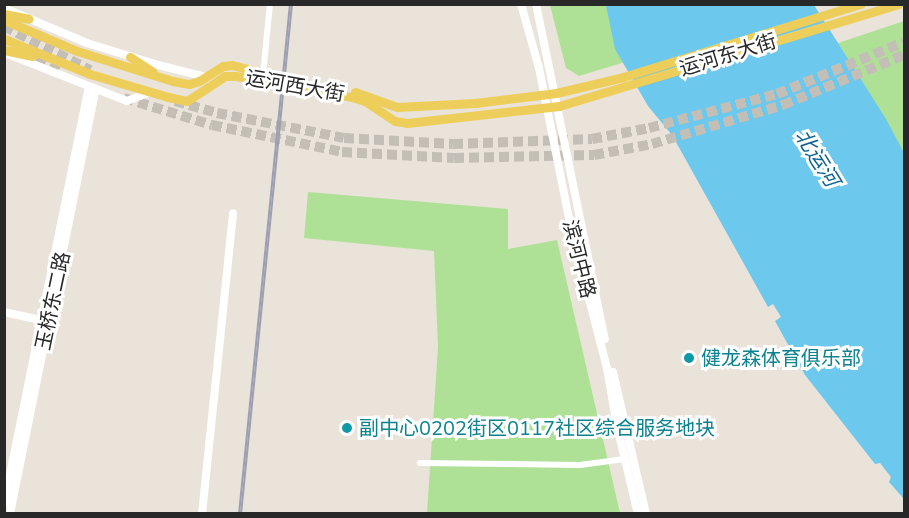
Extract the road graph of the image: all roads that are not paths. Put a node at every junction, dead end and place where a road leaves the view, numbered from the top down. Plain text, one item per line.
1 (270, 4) edge
2 (521, 4) edge
3 (536, 4) edge
4 (861, 4) edge
5 (898, 4) edge
6 (4, 8) edge
7 (4, 14) edge
8 (29, 19) junction
9 (4, 20) edge
10 (4, 39) edge
11 (4, 51) edge
12 (130, 57) junction
13 (51, 59) junction
14 (263, 75) junction
15 (206, 76) junction
16 (160, 77) junction
17 (625, 82) junction
18 (93, 88) junction
19 (150, 92) junction
20 (556, 93) junction
21 (544, 94) junction
22 (559, 106) junction
23 (547, 107) junction
24 (233, 214) dead end
25 (4, 312) edge
26 (45, 320) junction
27 (625, 459) junction
28 (420, 463) dead end
29 (4, 504) edge
30 (10, 513) edge
31 (202, 513) edge
32 (638, 513) edge
33 (646, 513) edge

1 - 14 street
2 - 21 main road, 滨河中路
3 - 20 main road, 滨河中路
4 - 17 main road, 运河东大街
5 - 17 main road, 运河东大街
6 - 8 main road
7 - 8 main road
8 - 12 main road
9 - 16 main road, 运河西大街
10 - 13 main road, 运河西大街
11 - 13 main road
11 - 18 main road
12 - 15 main road
12 - 16 main road
13 - 19 main road, 运河西大街
14 - 15 main road, 运河西大街
14 - 19 main road, 运河西大街
14 - 21 main road, 运河西大街
14 - 23 main road, 运河西大街
15 - 16 main road, 运河西大街
17 - 20 main road, 运河东大街
17 - 22 main road, 运河东大街
18 - 19 main road
18 - 26 main road, 玉桥东二路
20 - 21 main road, 运河东大街
20 - 22 main road, 滨河中路
21 - 23 main road, 滨河中路
22 - 23 main road, 运河西大街
22 - 33 main road, 滨河中路
23 - 27 main road, 滨河中路
24 - 31 main road
25 - 26 main road
26 - 29 main road, 玉桥东二路
26 - 30 main road, 玉桥东二路
27 - 28 street
27 - 32 main road, 滨河中路

